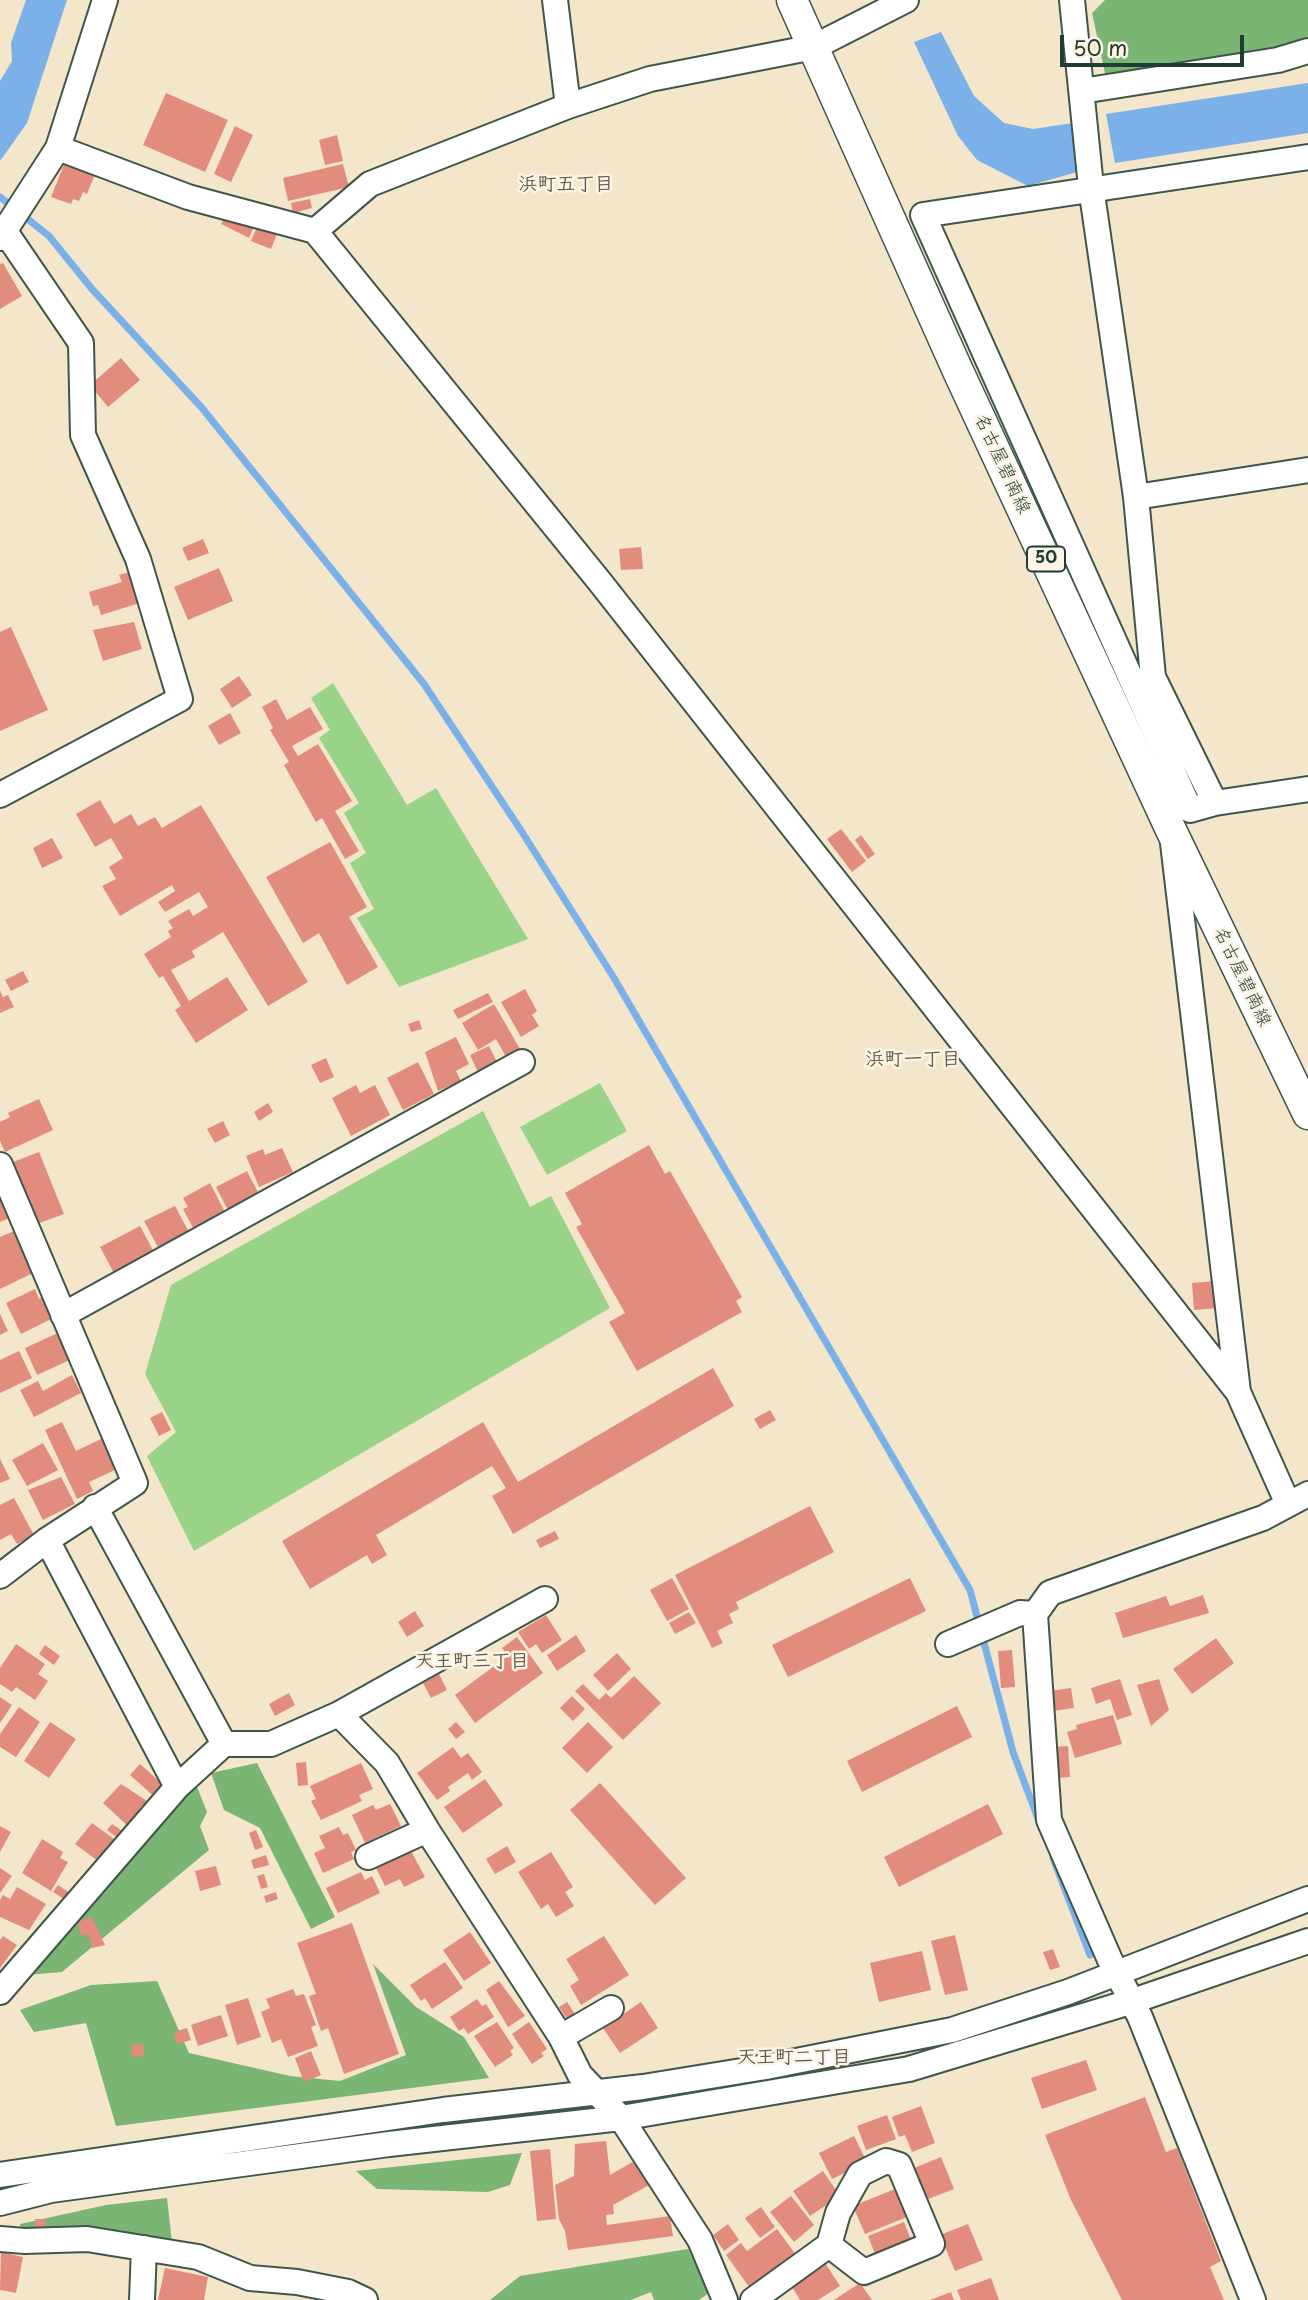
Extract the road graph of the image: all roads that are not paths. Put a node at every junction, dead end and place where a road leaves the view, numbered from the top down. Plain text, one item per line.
1 (105, 0) edge
2 (555, 0) edge
3 (792, 0) edge
4 (906, 0) edge
5 (1072, 0) edge
6 (814, 47) junction
7 (1308, 51) edge
8 (1082, 91) junction
9 (568, 106) junction
10 (58, 148) junction
11 (1308, 156) edge
12 (1091, 187) junction
13 (4, 231) edge
14 (315, 231) junction
15 (1308, 470) edge
16 (1136, 497) junction
17 (1308, 789) edge
18 (0, 795) edge
19 (1215, 803) junction
20 (1171, 830) junction
21 (522, 1062) dead end
22 (1308, 1114) edge
23 (0, 1165) edge
24 (63, 1315) junction
25 (1238, 1391) junction
26 (1298, 1499) edge
27 (95, 1507) junction
28 (47, 1540) junction
29 (0, 1576) edge
30 (545, 1599) dead end
31 (1035, 1614) junction
32 (957, 1640) dead end
33 (339, 1714) junction
34 (225, 1744) junction
35 (177, 1787) junction
36 (427, 1830) junction
37 (368, 1857) dead end
38 (1308, 1899) edge
39 (1308, 1941) edge
40 (1117, 1973) junction
41 (0, 1992) edge
42 (1133, 2001) junction
43 (611, 2008) dead end
44 (561, 2036) junction
45 (596, 2092) junction
46 (621, 2118) junction
47 (0, 2175) edge
48 (0, 2203) edge
49 (0, 2239) edge
50 (829, 2245) junction
51 (144, 2248) junction
52 (142, 2300) edge
53 (365, 2300) edge
54 (725, 2300) edge
55 (753, 2300) edge
56 (1253, 2300) edge

1 - 10 street
2 - 9 street
3 - 6 main road, 名古屋碧南線 / 50
4 - 6 street
5 - 8 street
6 - 9 street
6 - 20 main road, 名古屋碧南線 / 50
7 - 8 street
8 - 12 street
9 - 14 street
10 - 13 street
10 - 14 street
11 - 12 street
12 - 16 street
12 - 19 street
13 - 18 street
14 - 25 street
15 - 16 street
16 - 19 street
17 - 19 street
20 - 22 main road, 名古屋碧南線 / 50
20 - 25 street
21 - 24 street
23 - 24 street
24 - 27 street
25 - 26 street
26 - 31 street
27 - 28 street
27 - 34 street
28 - 29 street
28 - 35 street
30 - 33 street
31 - 32 street
31 - 40 street
33 - 34 street
33 - 36 street
34 - 35 street
35 - 41 street
36 - 37 street
36 - 44 street
38 - 40 street
39 - 42 street
40 - 42 street
40 - 45 street
42 - 46 street
42 - 56 street
43 - 44 street
44 - 45 street
45 - 46 street
45 - 47 street
46 - 48 street
46 - 54 street
49 - 51 street
50 - 50 street
50 - 55 street
51 - 52 street
51 - 53 street

